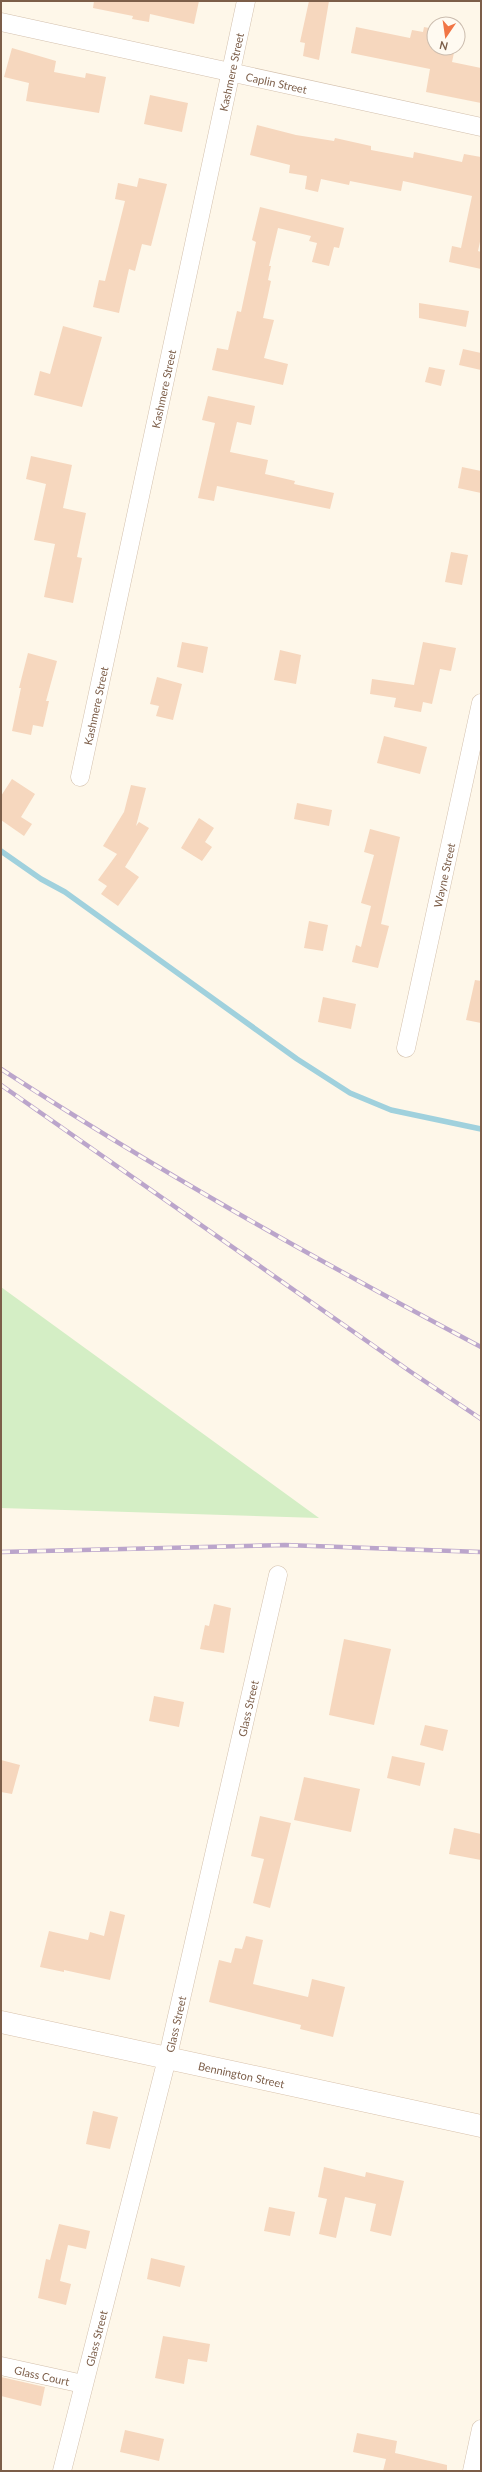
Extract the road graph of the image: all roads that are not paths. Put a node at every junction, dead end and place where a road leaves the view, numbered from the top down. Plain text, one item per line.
1 (246, 1) edge
2 (1, 22) edge
3 (230, 72) junction
4 (481, 127) edge
5 (481, 702) edge
6 (80, 777) dead end
7 (406, 1048) dead end
8 (278, 1575) dead end
9 (1, 2022) edge
10 (166, 2059) junction
11 (481, 2126) edge
12 (1, 2366) edge
13 (83, 2384) junction
14 (481, 2429) edge
15 (62, 2471) edge
16 (472, 2471) edge

1 - 3 street, Kashmere Street
2 - 3 street, Caplin Street
3 - 4 street, Caplin Street
3 - 6 street, Kashmere Street
5 - 7 street, Wayne Street
8 - 10 street, Glass Street
9 - 10 street, Bennington Street
10 - 11 street, Bennington Street
10 - 13 street, Glass Street
12 - 13 street, Glass Court
13 - 15 street, Glass Street
14 - 16 street

